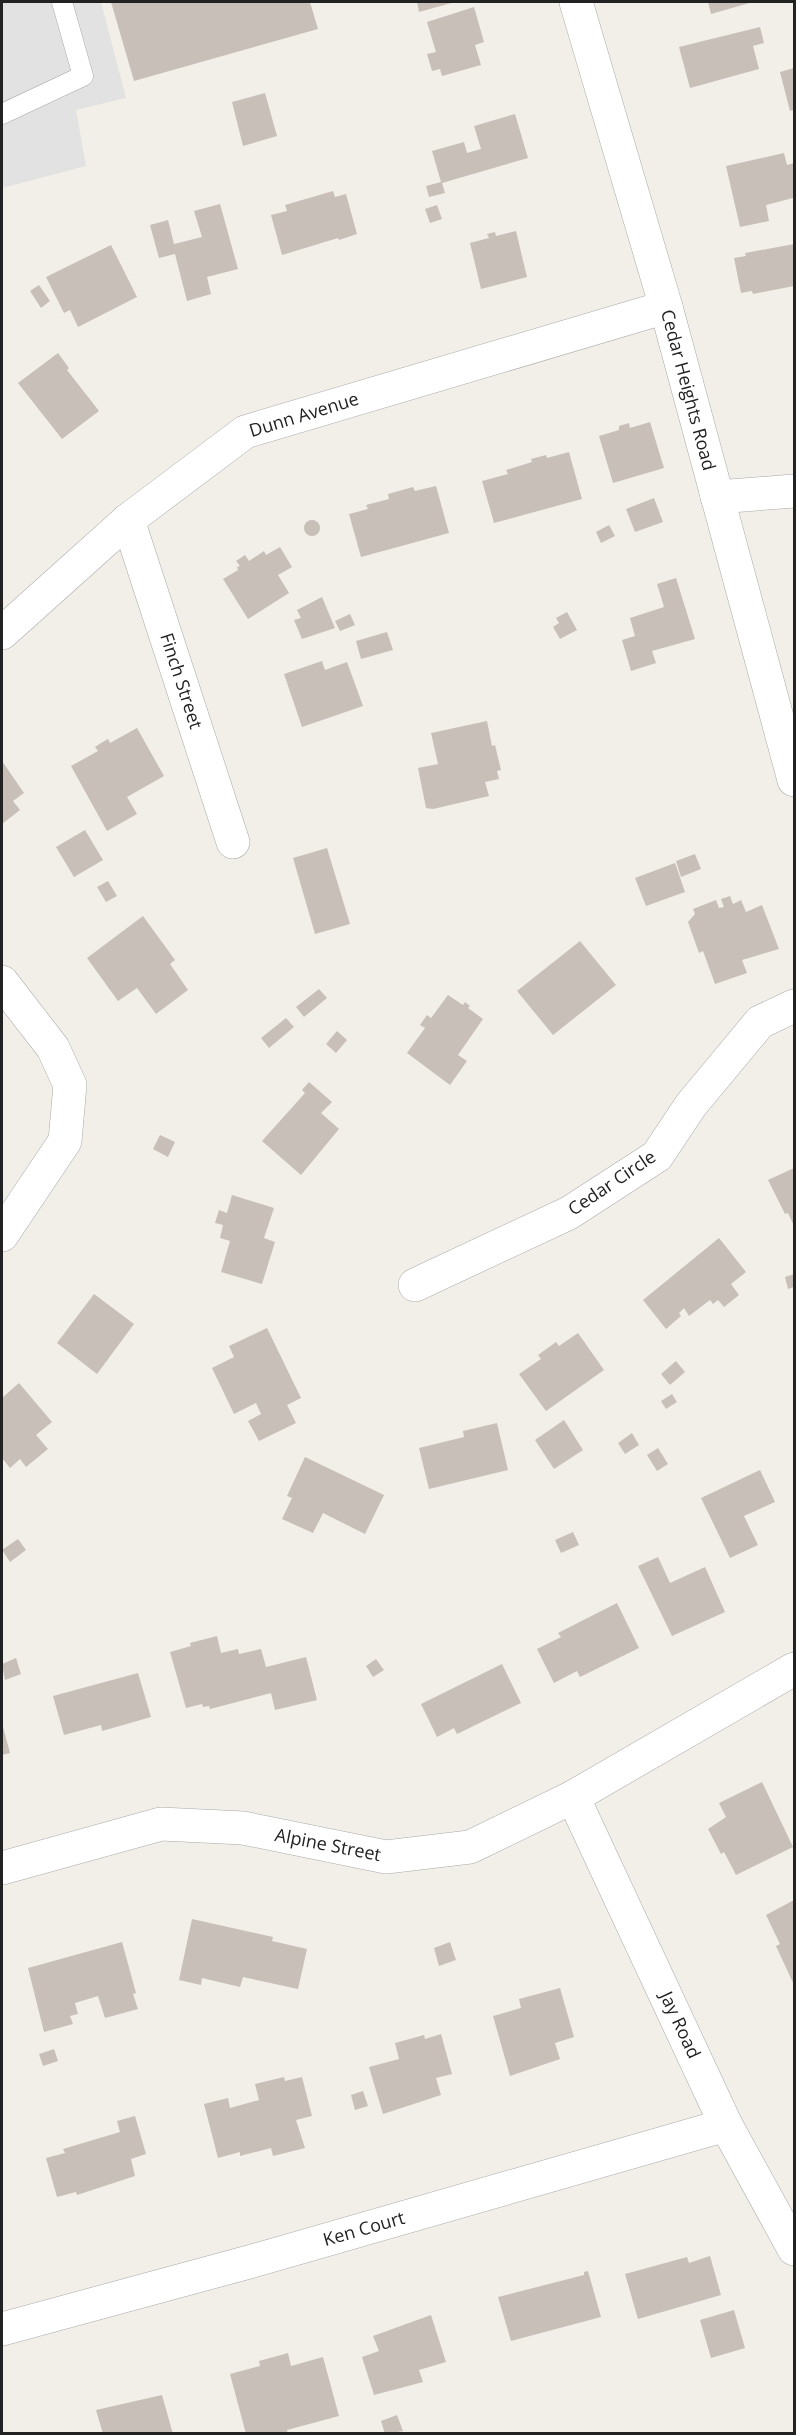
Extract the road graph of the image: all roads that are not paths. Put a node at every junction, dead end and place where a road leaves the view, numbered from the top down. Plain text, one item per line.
1 (62, 2) edge
2 (576, 2) edge
3 (2, 114) edge
4 (666, 307) junction
5 (795, 491) edge
6 (717, 496) junction
7 (128, 520) junction
8 (2, 633) edge
9 (795, 780) edge
10 (233, 842) dead end
11 (2, 982) edge
12 (795, 1006) edge
13 (2, 1235) edge
14 (415, 1285) dead end
15 (795, 1669) edge
16 (573, 1797) junction
17 (2, 1868) edge
18 (726, 2125) junction
19 (795, 2249) edge
20 (2, 2329) edge

1 - 3 lane
2 - 4 street, Cedar Heights Road
4 - 6 street, Cedar Heights Road
4 - 7 street, Dunn Avenue
5 - 6 street
6 - 9 street, Cedar Heights Road
7 - 8 street, Dunn Avenue
7 - 10 street, Finch Street
11 - 13 street
12 - 14 street, Cedar Circle
15 - 16 street, Alpine Street
16 - 17 street, Alpine Street
16 - 18 street, Jay Road
18 - 19 street, Jay Road
18 - 20 street, Ken Court

